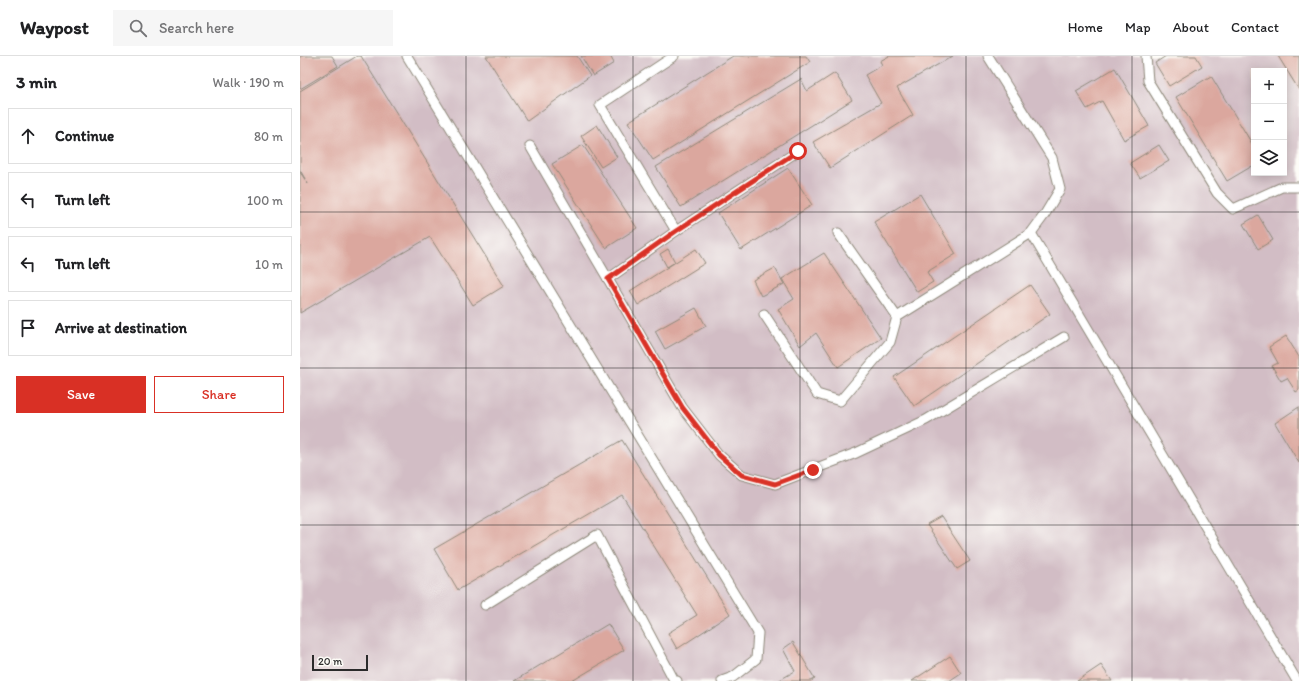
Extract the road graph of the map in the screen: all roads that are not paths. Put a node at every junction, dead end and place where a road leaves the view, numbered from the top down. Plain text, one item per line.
1 (407, 56) edge
2 (674, 56) edge
3 (988, 56) edge
4 (1146, 56) edge
5 (530, 146) dead end
6 (798, 151) dead end
7 (1299, 187) edge
8 (676, 231) junction
9 (838, 233) dead end
10 (1031, 233) junction
11 (608, 279) junction
12 (764, 314) dead end
13 (897, 317) junction
14 (1064, 337) dead end
15 (485, 605) dead end
16 (677, 681) edge
17 (722, 681) edge
18 (1297, 681) edge

1 - 17 lane
2 - 8 lane
3 - 10 lane
4 - 7 lane
5 - 11 lane
6 - 8 lane
8 - 11 lane
9 - 13 lane
10 - 13 lane
10 - 18 lane
11 - 14 lane
12 - 13 lane
15 - 16 lane

